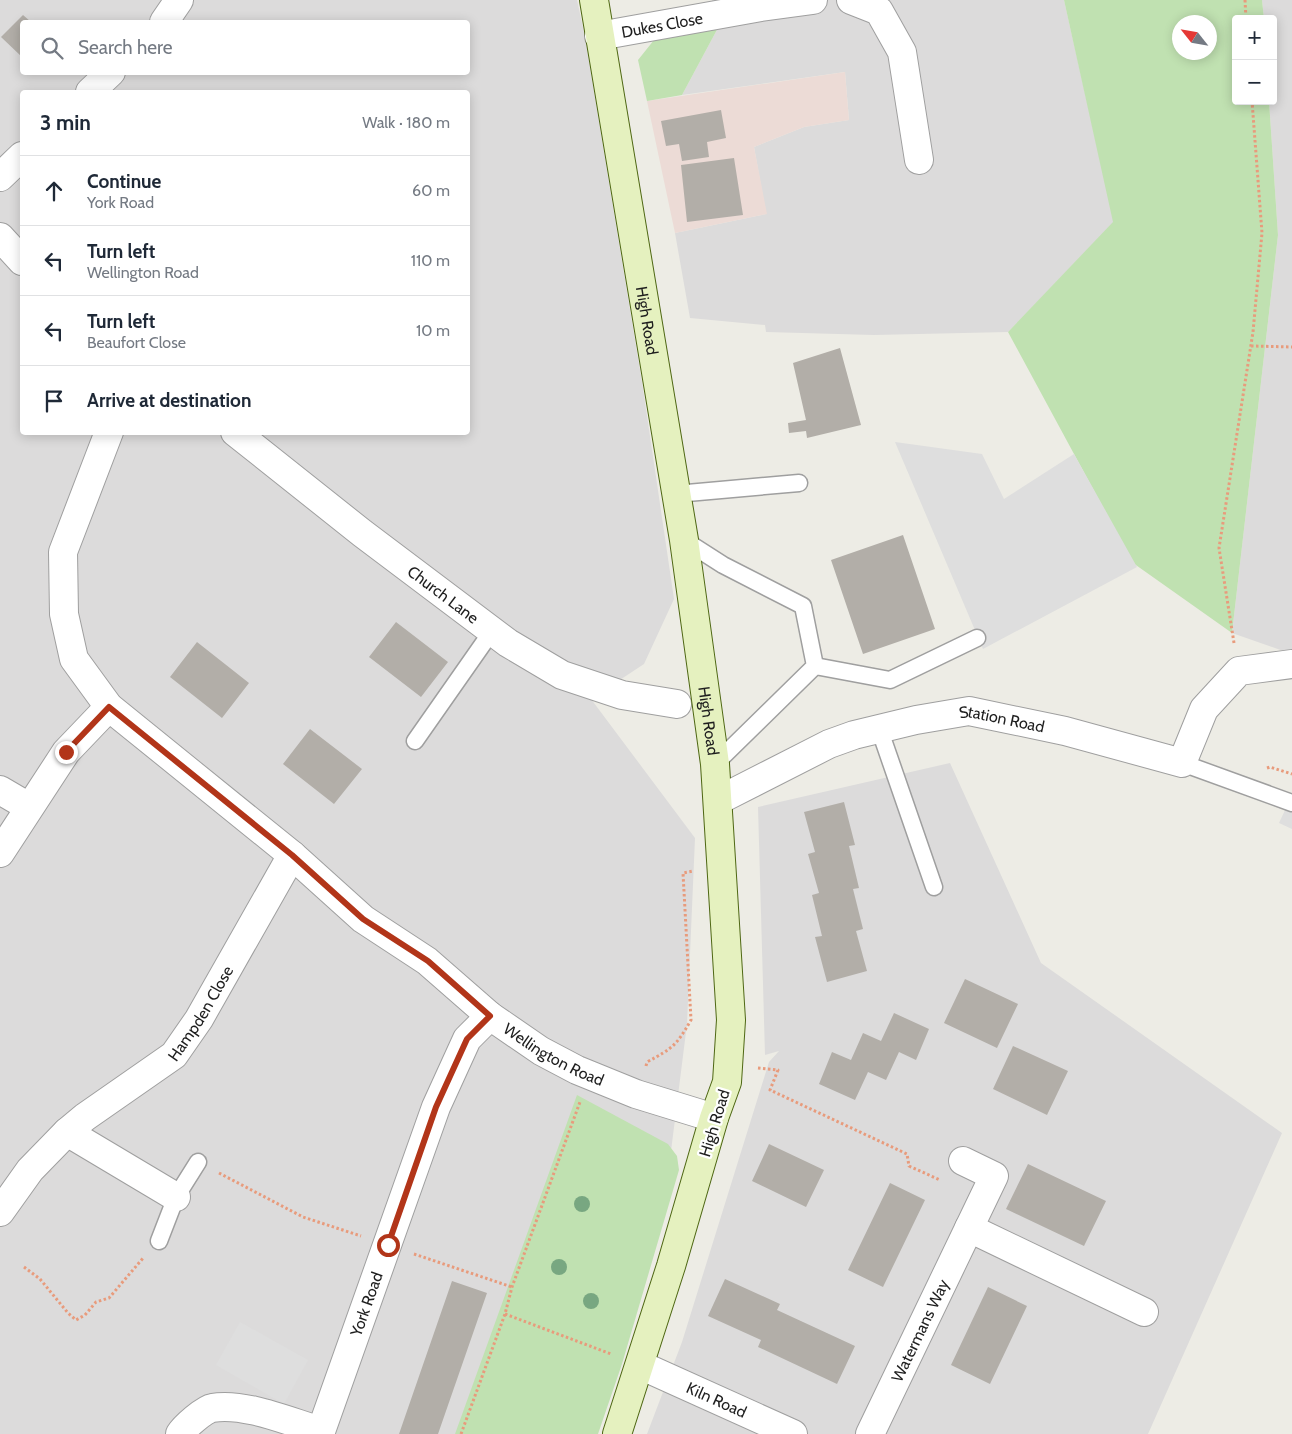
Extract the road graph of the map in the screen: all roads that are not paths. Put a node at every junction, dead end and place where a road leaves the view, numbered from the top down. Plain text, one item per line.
1 (179, 0) edge
2 (594, 0) edge
3 (813, 0) edge
4 (851, 0) edge
5 (165, 20) edge
6 (599, 36) junction
7 (108, 75) edge
8 (92, 90) edge
9 (20, 158) edge
10 (919, 160) dead end
11 (0, 177) edge
12 (0, 237) edge
13 (20, 259) edge
14 (108, 435) edge
15 (239, 435) edge
16 (799, 483) dead end
17 (676, 494) junction
18 (684, 540) junction
19 (492, 631) junction
20 (977, 638) dead end
21 (1292, 664) edge
22 (815, 666) junction
23 (677, 704) dead end
24 (109, 707) junction
25 (879, 728) junction
26 (415, 741) dead end
27 (1182, 763) junction
28 (715, 764) junction
29 (0, 790) edge
30 (719, 800) junction
31 (1292, 803) edge
32 (29, 807) junction
33 (0, 853) edge
34 (292, 855) junction
35 (934, 887) dead end
36 (490, 1016) junction
37 (714, 1118) junction
38 (67, 1132) junction
39 (963, 1161) road end
40 (198, 1162) road end
41 (176, 1197) junction
42 (0, 1212) edge
43 (969, 1228) junction
44 (159, 1240) road end
45 (1144, 1312) dead end
46 (640, 1365) junction
47 (320, 1432) edge
48 (180, 1434) edge
49 (616, 1434) edge
50 (793, 1434) edge
51 (870, 1434) edge

1 - 5 street
2 - 6 main road, High Road
3 - 6 street, Dukes Close
4 - 10 street
6 - 17 main road, High Road
7 - 8 street
9 - 11 street
12 - 13 street
14 - 24 street, Wellington Road
15 - 19 street, Church Lane
16 - 17 lane
17 - 18 main road, High Road
18 - 22 lane
18 - 28 main road, High Road
19 - 23 street, Church Lane
19 - 26 lane
20 - 22 lane
21 - 27 street
22 - 28 lane
24 - 32 street
24 - 34 street, Wellington Road
25 - 27 street, Station Road
25 - 30 street, Station Road
25 - 35 lane
27 - 31 lane, Station Road
28 - 30 main road, High Road
29 - 32 street
30 - 37 main road, High Road
32 - 33 street
34 - 36 street, Wellington Road
34 - 38 street, Hampden Close
36 - 37 street, Wellington Road
36 - 47 street, York Road
37 - 46 main road, High Road
38 - 41 street
38 - 42 street, Hampden Close
39 - 43 street, Watermans Way
40 - 41 lane
41 - 44 lane
43 - 45 street
43 - 51 street, Watermans Way
46 - 49 main road, High Road
46 - 50 street, Kiln Road
47 - 48 street

